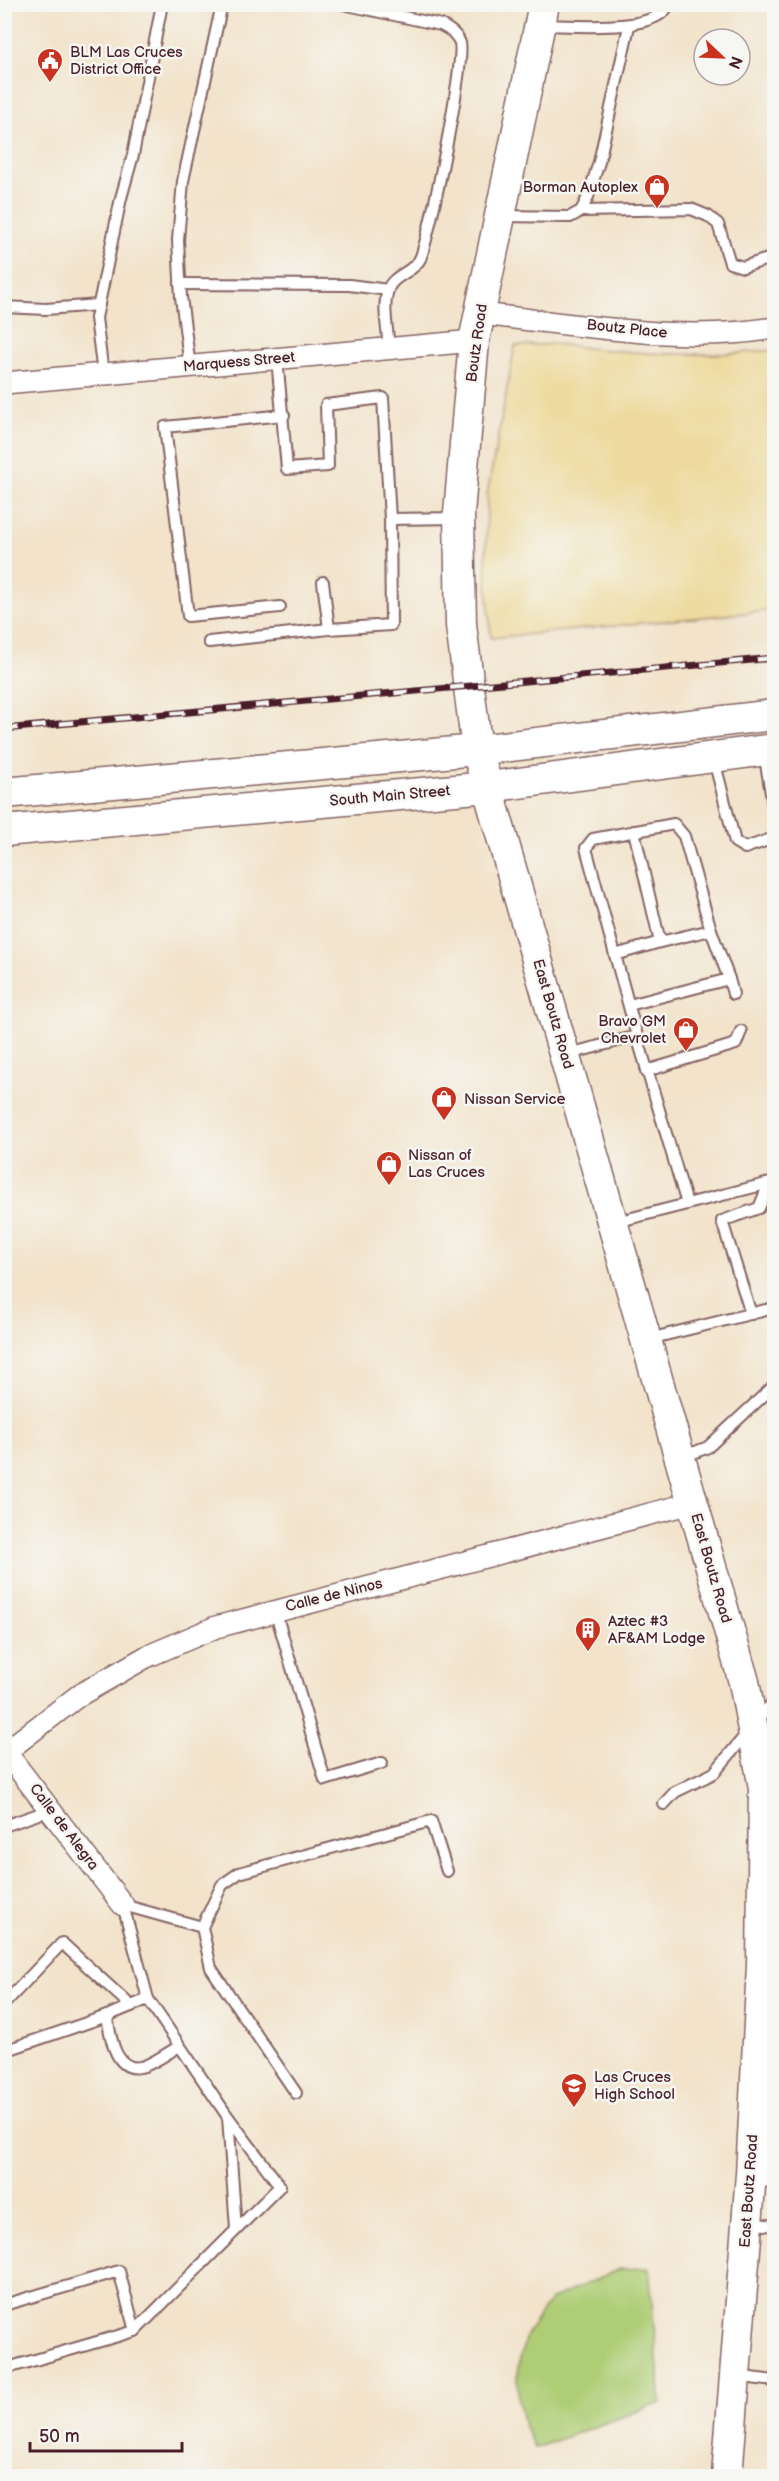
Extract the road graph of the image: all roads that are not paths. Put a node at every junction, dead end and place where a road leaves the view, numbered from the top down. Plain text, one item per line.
1 (162, 4) edge
2 (222, 4) edge
3 (343, 4) edge
4 (669, 4) edge
5 (542, 15) edge
6 (628, 26) junction
7 (581, 211) junction
8 (500, 216) junction
9 (774, 257) edge
10 (180, 284) junction
11 (388, 290) junction
12 (99, 305) junction
13 (4, 306) edge
14 (477, 328) junction
15 (774, 328) edge
16 (389, 349) junction
17 (277, 358) junction
18 (190, 367) junction
19 (103, 374) junction
20 (4, 383) edge
21 (284, 415) junction
22 (459, 518) junction
23 (390, 519) junction
24 (323, 582) dead end
25 (280, 607) dead end
26 (329, 629) junction
27 (209, 642) dead end
28 (468, 686) joint
29 (774, 715) edge
30 (477, 750) junction
31 (769, 750) edge
32 (714, 757) junction
33 (488, 787) junction
34 (4, 792) edge
35 (774, 811) edge
36 (4, 831) edge
37 (634, 831) junction
38 (774, 838) edge
39 (711, 930) junction
40 (660, 942) junction
41 (615, 955) junction
42 (729, 979) junction
43 (733, 994) dead end
44 (629, 1005) junction
45 (741, 1031) dead end
46 (637, 1036) junction
47 (564, 1055) junction
48 (646, 1071) junction
49 (772, 1183) edge
50 (687, 1204) junction
51 (613, 1223) junction
52 (774, 1308) edge
53 (751, 1314) junction
54 (646, 1340) junction
55 (774, 1386) edge
56 (680, 1458) junction
57 (692, 1503) junction
58 (274, 1610) junction
59 (774, 1701) edge
60 (752, 1728) junction
61 (5, 1751) edge
62 (382, 1763) dead end
63 (664, 1804) dead end
64 (50, 1810) junction
65 (4, 1826) edge
66 (447, 1871) dead end
67 (123, 1905) junction
68 (202, 1927) junction
69 (148, 1999) junction
70 (4, 2004) edge
71 (131, 2006) junction
72 (107, 2016) junction
73 (178, 2047) junction
74 (4, 2051) edge
75 (296, 2093) dead end
76 (228, 2117) junction
77 (763, 2175) edge
78 (761, 2224) edge
79 (236, 2229) junction
80 (4, 2305) edge
81 (135, 2331) junction
82 (4, 2369) edge
83 (735, 2376) junction
84 (774, 2381) edge
85 (730, 2476) edge

1 - 12 lane
2 - 10 lane
3 - 11 lane
4 - 6 lane
5 - 6 lane
5 - 8 main road, Boutz Road
6 - 7 lane
7 - 8 lane
7 - 9 lane
8 - 14 main road, Boutz Road
10 - 11 lane
10 - 18 lane
11 - 16 lane
12 - 13 lane
12 - 19 lane
14 - 15 street, Boutz Place
14 - 16 street, Marquess Street
14 - 22 main road, Boutz Road
16 - 17 street, Marquess Street
17 - 18 street, Marquess Street
17 - 21 lane
18 - 19 street, Marquess Street
19 - 20 street, Marquess Street
21 - 23 lane
21 - 25 lane
22 - 23 lane
22 - 28 main road, Boutz Road
23 - 26 lane
24 - 26 lane
26 - 27 lane
28 - 30 main road, East Boutz Road
29 - 30 main road
30 - 33 main road, East Boutz Road
30 - 34 main road
31 - 32 main road, South Main Street
31 - 35 lane
32 - 33 main road, South Main Street
32 - 38 lane
33 - 36 main road, South Main Street
33 - 47 main road, East Boutz Road
37 - 39 lane
37 - 40 lane
37 - 41 lane
39 - 40 lane
39 - 42 lane
40 - 41 lane
41 - 44 lane
42 - 43 lane
42 - 44 lane
44 - 46 lane
45 - 48 lane
46 - 47 lane
46 - 48 lane
47 - 51 main road, East Boutz Road
48 - 50 lane
49 - 50 lane
49 - 53 lane
50 - 51 lane
51 - 54 main road, East Boutz Road
52 - 53 lane
53 - 54 lane
54 - 56 main road, East Boutz Road
55 - 56 lane
56 - 57 main road, East Boutz Road
57 - 58 street, Calle de Ninos
57 - 60 main road, East Boutz Road
58 - 61 street, Calle de Ninos
58 - 62 lane
59 - 60 lane
60 - 63 lane
60 - 77 main road, East Boutz Road
61 - 64 street, Calle de Alegra
64 - 65 lane
64 - 67 street, Calle de Alegra
66 - 68 lane
67 - 68 lane
67 - 69 lane
68 - 75 lane
69 - 71 lane
69 - 73 lane
70 - 71 lane
71 - 72 lane
72 - 73 lane
72 - 74 lane
73 - 76 lane
76 - 79 lane
76 - 79 lane
77 - 78 main road, East Boutz Road
78 - 83 main road, East Boutz Road
79 - 81 lane
80 - 81 lane
81 - 82 lane
83 - 84 lane
83 - 85 main road, East Boutz Road

